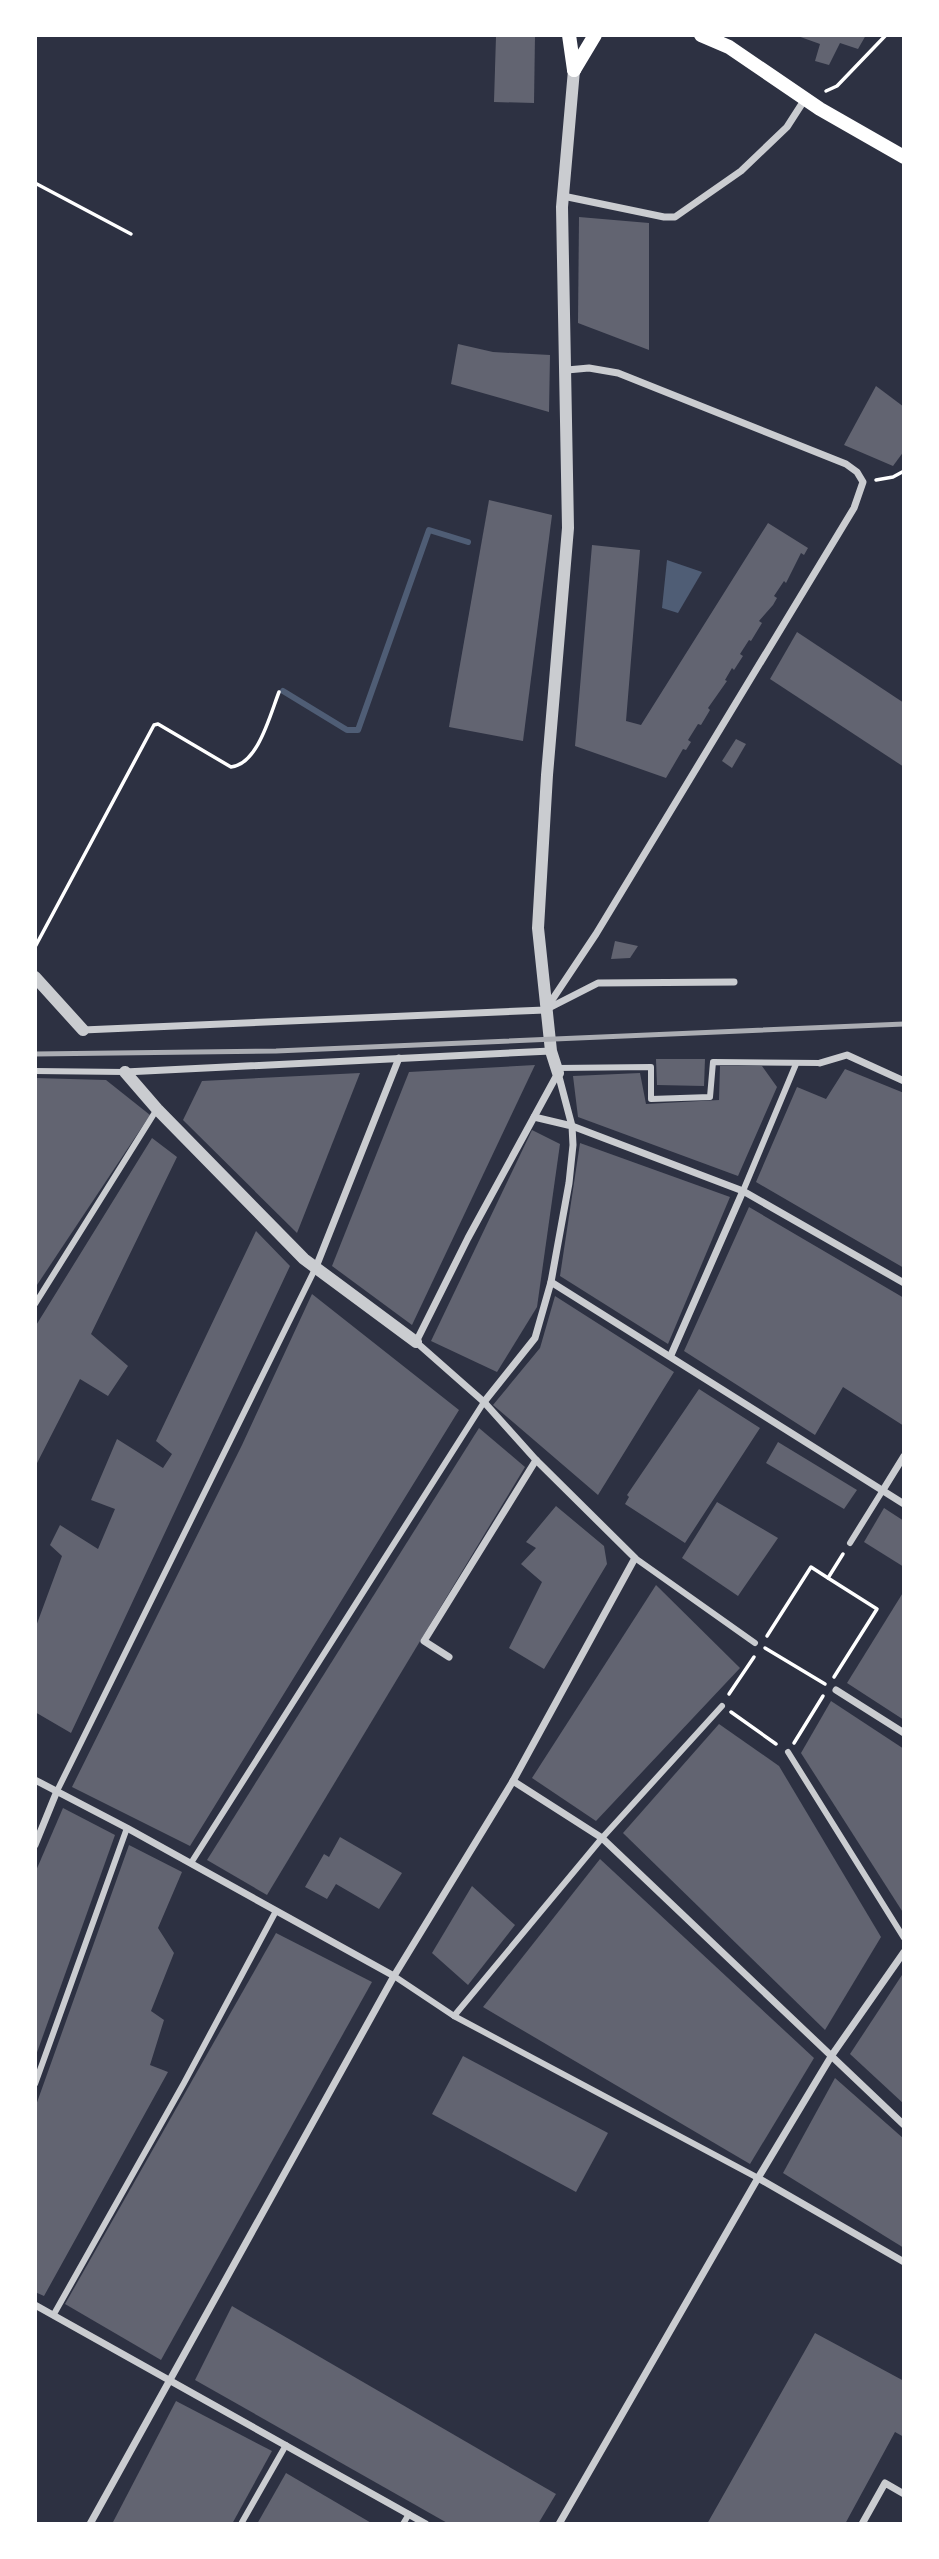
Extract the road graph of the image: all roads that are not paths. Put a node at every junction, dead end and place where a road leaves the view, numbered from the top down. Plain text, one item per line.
1 (569, 35) edge
2 (595, 35) edge
3 (701, 35) edge
4 (719, 35) edge
5 (729, 47) junction
6 (574, 71) junction
7 (805, 99) junction
8 (904, 157) edge
9 (563, 196) junction
10 (566, 370) junction
11 (35, 977) edge
12 (734, 982) dead end
13 (40, 991) edge
14 (545, 1010) junction
15 (83, 1030) joint
16 (551, 1051) junction
17 (399, 1058) junction
18 (820, 1062) joint
19 (796, 1064) junction
20 (557, 1070) junction
21 (35, 1071) edge
22 (125, 1072) junction
23 (904, 1081) edge
24 (157, 1109) junction
25 (534, 1117) junction
26 (572, 1126) junction
27 (743, 1191) junction
28 (316, 1267) junction
29 (551, 1282) junction
30 (904, 1283) edge
31 (35, 1304) edge
32 (416, 1342) junction
33 (671, 1356) junction
34 (484, 1402) junction
35 (904, 1455) edge
36 (536, 1460) junction
37 (883, 1490) junction
38 (904, 1504) edge
39 (850, 1543) road end
40 (635, 1558) junction
41 (758, 1644) road end
42 (449, 1657) dead end
43 (832, 1688) road end
44 (722, 1706) road end
45 (904, 1733) edge
46 (788, 1752) road end
47 (35, 1780) edge
48 (513, 1781) junction
49 (57, 1791) junction
50 (127, 1828) junction
51 (602, 1838) junction
52 (35, 1845) edge
53 (191, 1863) junction
54 (276, 1911) junction
55 (904, 1938) edge
56 (904, 1952) edge
57 (394, 1976) junction
58 (454, 2016) junction
59 (832, 2055) junction
60 (35, 2084) edge
61 (904, 2125) edge
62 (758, 2178) junction
63 (904, 2262) edge
64 (35, 2305) edge
65 (54, 2314) junction
66 (170, 2379) junction
67 (286, 2445) junction
68 (904, 2494) edge
69 (409, 2514) junction
70 (90, 2524) edge
71 (241, 2524) edge
72 (403, 2524) edge
73 (426, 2524) edge
74 (559, 2524) edge
75 (862, 2524) edge

1 - 6 main road
2 - 6 main road
3 - 5 main road
4 - 5 main road
5 - 7 main road
6 - 9 street
7 - 8 main road
7 - 9 street
9 - 10 street
10 - 14 street
10 - 14 street
11 - 13 street
12 - 14 street
13 - 15 street
14 - 15 street
14 - 16 street
16 - 17 street
16 - 20 street
17 - 22 street
17 - 28 street
18 - 19 street
18 - 23 street
19 - 20 street
19 - 27 street
20 - 25 street
20 - 26 street
21 - 22 street
22 - 24 street
24 - 28 street
24 - 31 street
25 - 26 street
25 - 32 street
26 - 27 street
26 - 29 street
27 - 30 street
27 - 33 street
28 - 32 street
28 - 49 street
29 - 33 street
29 - 34 street
32 - 34 street
33 - 37 street
34 - 36 street
34 - 53 street
35 - 37 street
36 - 40 street
36 - 42 street
37 - 38 street
37 - 39 street
40 - 41 street
40 - 48 street
43 - 45 street
44 - 51 street
46 - 55 street
47 - 49 street
48 - 51 street
48 - 57 street
49 - 50 street
49 - 52 street
50 - 53 street
50 - 60 street
51 - 58 street
51 - 59 street
53 - 54 street
54 - 57 street
54 - 65 street
56 - 59 street
57 - 58 street
57 - 66 street
58 - 62 street
59 - 61 street
59 - 62 street
62 - 63 street
62 - 74 street
64 - 65 street
65 - 66 street
66 - 67 street
66 - 70 street
67 - 69 street
67 - 71 street
68 - 75 street
69 - 72 street
69 - 73 street

